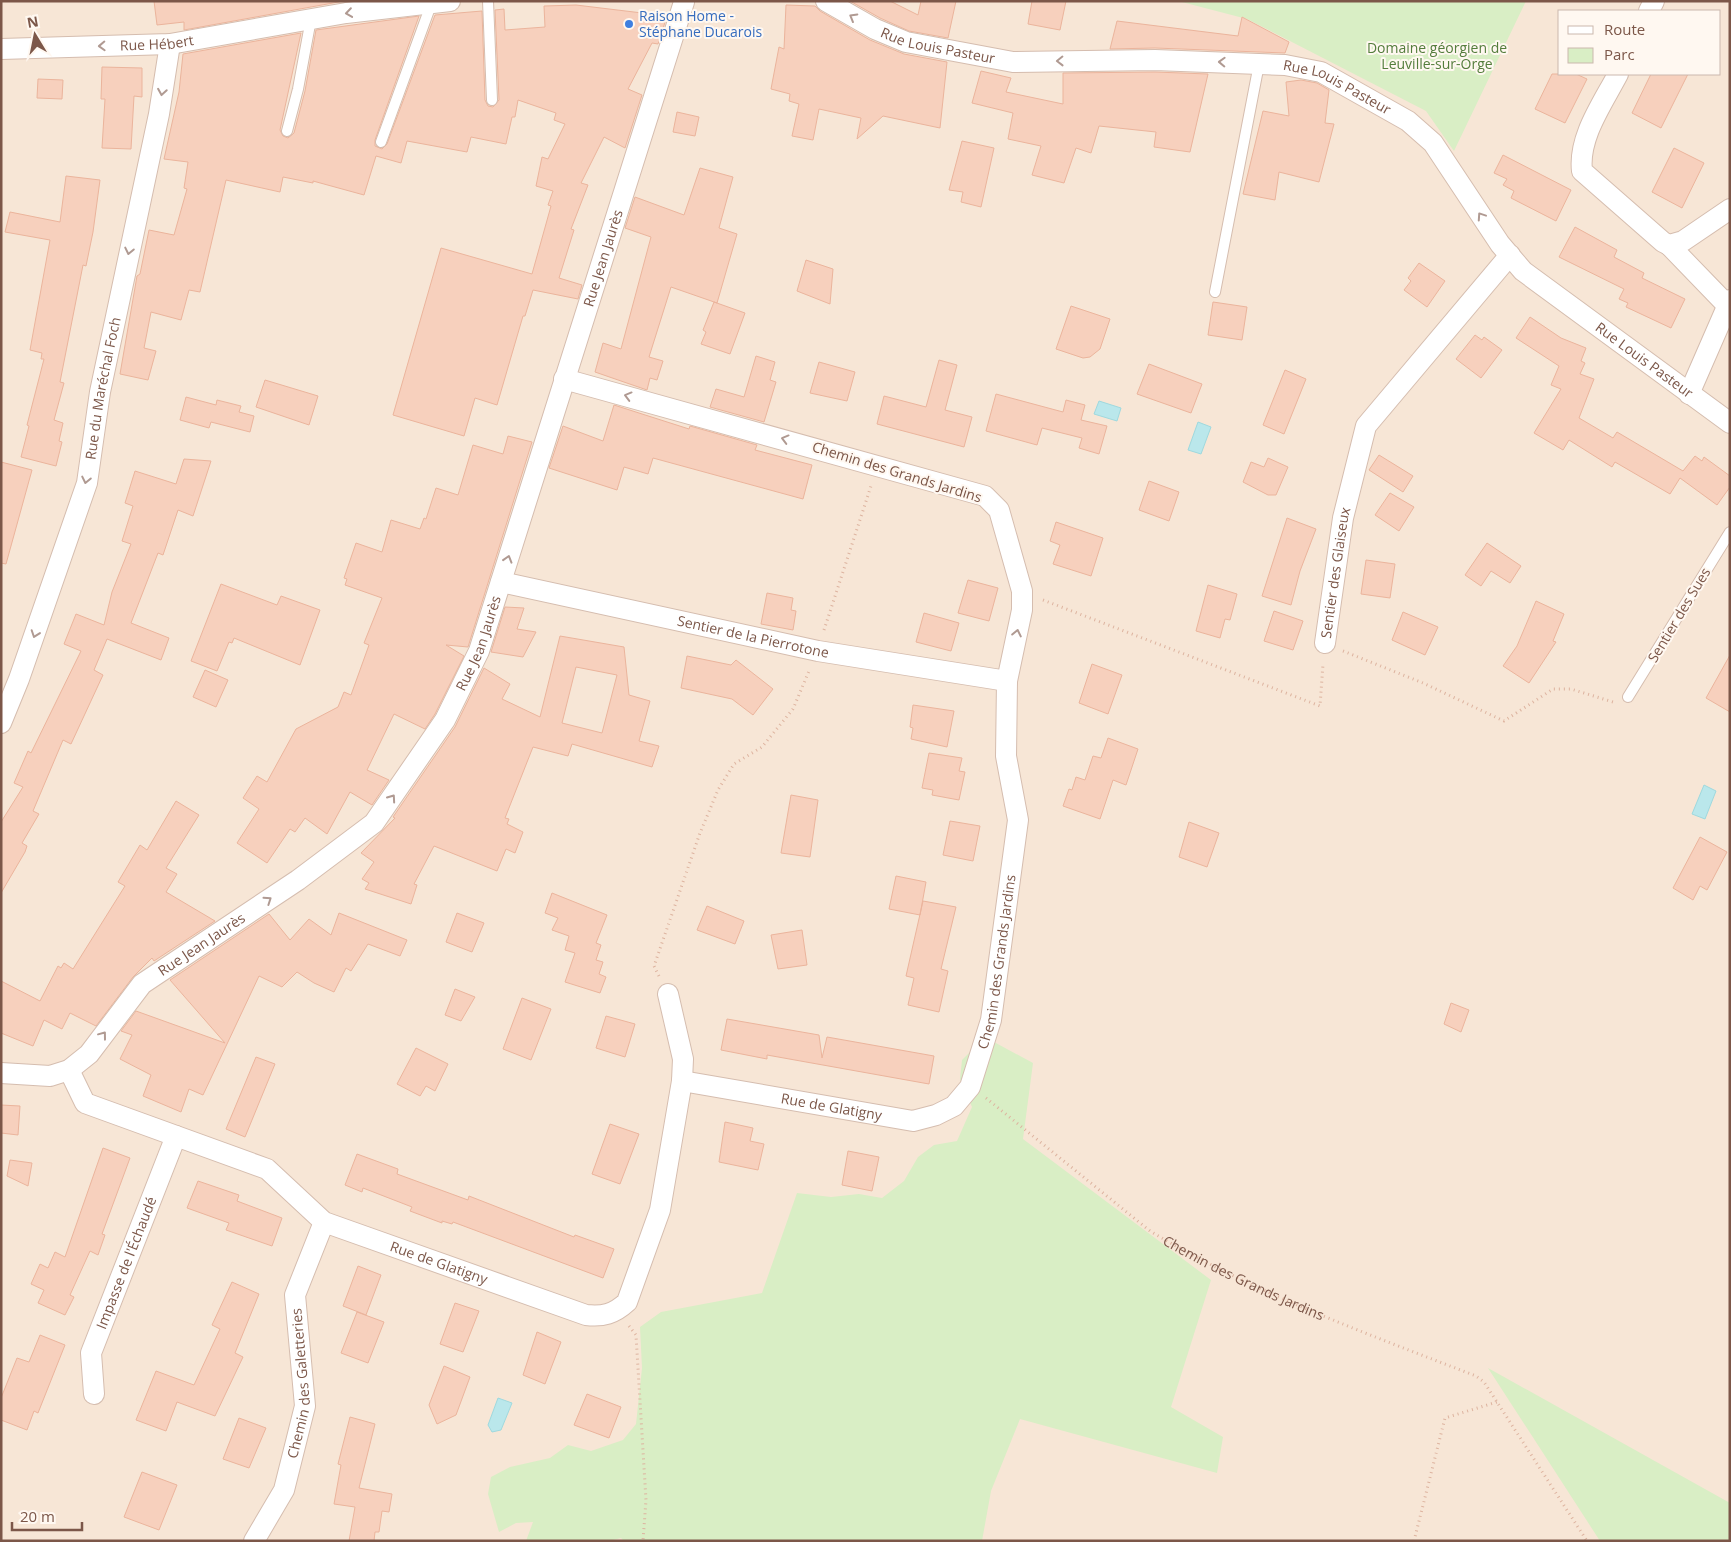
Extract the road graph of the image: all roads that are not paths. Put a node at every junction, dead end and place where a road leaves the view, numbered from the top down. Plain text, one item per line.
1 (488, 1) edge
2 (826, 1) edge
3 (441, 2) edge
4 (687, 2) edge
5 (311, 19) junction
6 (170, 44) junction
7 (1, 49) edge
8 (1259, 64) junction
9 (1618, 75) edge
10 (492, 100) dead end
11 (287, 131) dead end
12 (380, 142) dead end
13 (1730, 209) edge
14 (1669, 245) junction
15 (1510, 255) junction
16 (1215, 292) dead end
17 (1728, 302) edge
18 (564, 379) junction
19 (1689, 394) junction
20 (1730, 424) edge
21 (1730, 532) edge
22 (501, 582) junction
23 (1325, 643) road end
24 (1007, 681) junction
25 (1628, 697) road end
26 (1, 723) edge
27 (668, 994) road end
28 (69, 1070) junction
29 (1, 1073) edge
30 (682, 1081) junction
31 (970, 1087) joint
32 (176, 1136) junction
33 (324, 1222) junction
34 (94, 1394) dead end
35 (254, 1541) edge

1 - 10 lane
8 -> 2 street, Rue Louis Pasteur
3 -> 5 street, Rue Hébert
3 - 12 lane, Rue Hébert
4 - 18 street, Rue Jean Jaurès
5 - 6 street, Rue Hébert
5 - 11 lane
6 -> 7 street, Rue Hébert
6 -> 26 street, Rue du Maréchal Foch
15 -> 8 street, Rue Louis Pasteur
8 - 16 lane
9 - 14 street
13 - 14 street
14 - 17 street
15 - 19 street, Rue Louis Pasteur
15 - 23 street, Sentier des Glaiseux
17 - 19 street
22 -> 18 street, Rue Jean Jaurès
24 -> 18 street, Chemin des Grands Jardins
19 - 20 street, Rue Louis Pasteur
21 - 25 lane, Sentier des Sues
22 - 24 street, Sentier de la Pierrotone
28 -> 22 street, Rue Jean Jaurès
24 - 31 street, Chemin des Grands Jardins
27 - 30 street
28 - 29 street, Rue Jean Jaurès
28 - 32 street, Rue de Glatigny
30 - 31 street, Rue de Glatigny
30 - 33 street, Rue de Glatigny
32 - 33 street, Rue de Glatigny
32 - 34 street, Impasse de l'Échaudé
33 - 35 street, Chemin des Galetteries

